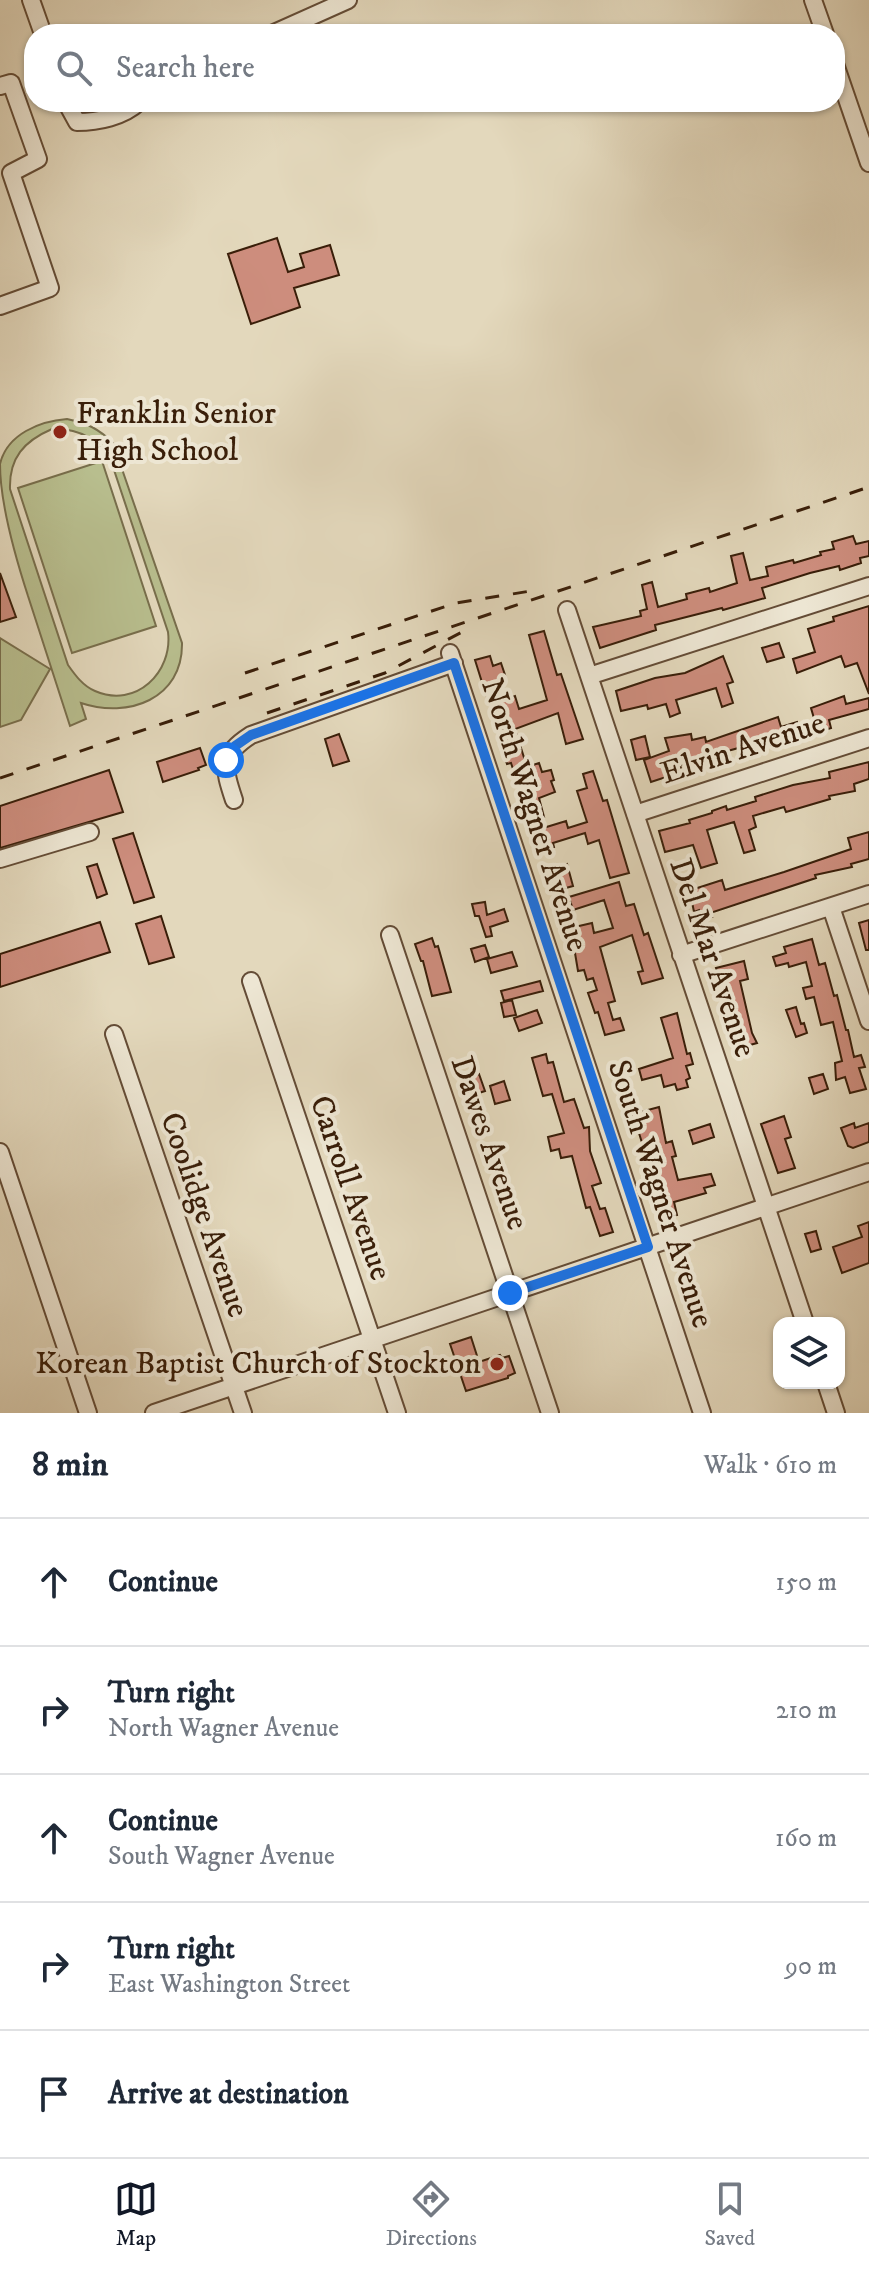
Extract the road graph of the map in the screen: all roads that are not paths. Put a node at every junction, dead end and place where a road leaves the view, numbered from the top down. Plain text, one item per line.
1 (31, 0) edge
2 (348, 0) edge
3 (813, 0) edge
4 (39, 24) edge
5 (294, 24) edge
6 (821, 24) edge
7 (0, 86) edge
8 (845, 93) edge
9 (72, 112) edge
10 (122, 112) edge
11 (869, 163) edge
12 (0, 306) edge
13 (869, 586) edge
14 (567, 610) dead end
15 (589, 676) junction
16 (869, 738) edge
17 (234, 800) dead end
18 (635, 814) junction
19 (90, 832) dead end
20 (0, 859) edge
21 (869, 894) edge
22 (831, 907) junction
23 (390, 935) dead end
24 (681, 955) junction
25 (251, 981) dead end
26 (564, 994) joint
27 (869, 1021) edge
28 (114, 1034) dead end
29 (0, 1152) edge
30 (869, 1172) edge
31 (766, 1207) junction
32 (648, 1247) junction
33 (510, 1293) junction
34 (803, 1317) edge
35 (372, 1340) junction
36 (233, 1386) junction
37 (828, 1389) edge
38 (88, 1413) edge
39 (154, 1413) edge
40 (243, 1413) edge
41 (397, 1413) edge
42 (550, 1413) edge
43 (702, 1413) edge
44 (836, 1413) edge

1 - 4 street
2 - 5 street
3 - 6 street
7 - 12 street
8 - 11 street
9 - 10 street
13 - 15 street
14 - 15 street, Del Mar Avenue
15 - 18 street, Del Mar Avenue
16 - 18 street, Elvin Avenue
17 - 26 street, North Wagner Avenue
18 - 24 street, Del Mar Avenue
19 - 20 street
21 - 22 street
22 - 24 street
22 - 27 street
23 - 33 street, Dawes Avenue
24 - 31 street, Del Mar Avenue
25 - 35 street, Carroll Avenue
26 - 32 street, South Wagner Avenue
28 - 36 street, Coolidge Avenue
29 - 38 street
30 - 31 street
31 - 32 street
31 - 34 street, Del Mar Avenue
32 - 33 street
32 - 43 street, South Wagner Avenue
33 - 35 street
33 - 42 street, Dawes Avenue
35 - 36 street
35 - 41 street, Carroll Avenue
36 - 39 street
36 - 40 street, Coolidge Avenue
37 - 44 street

